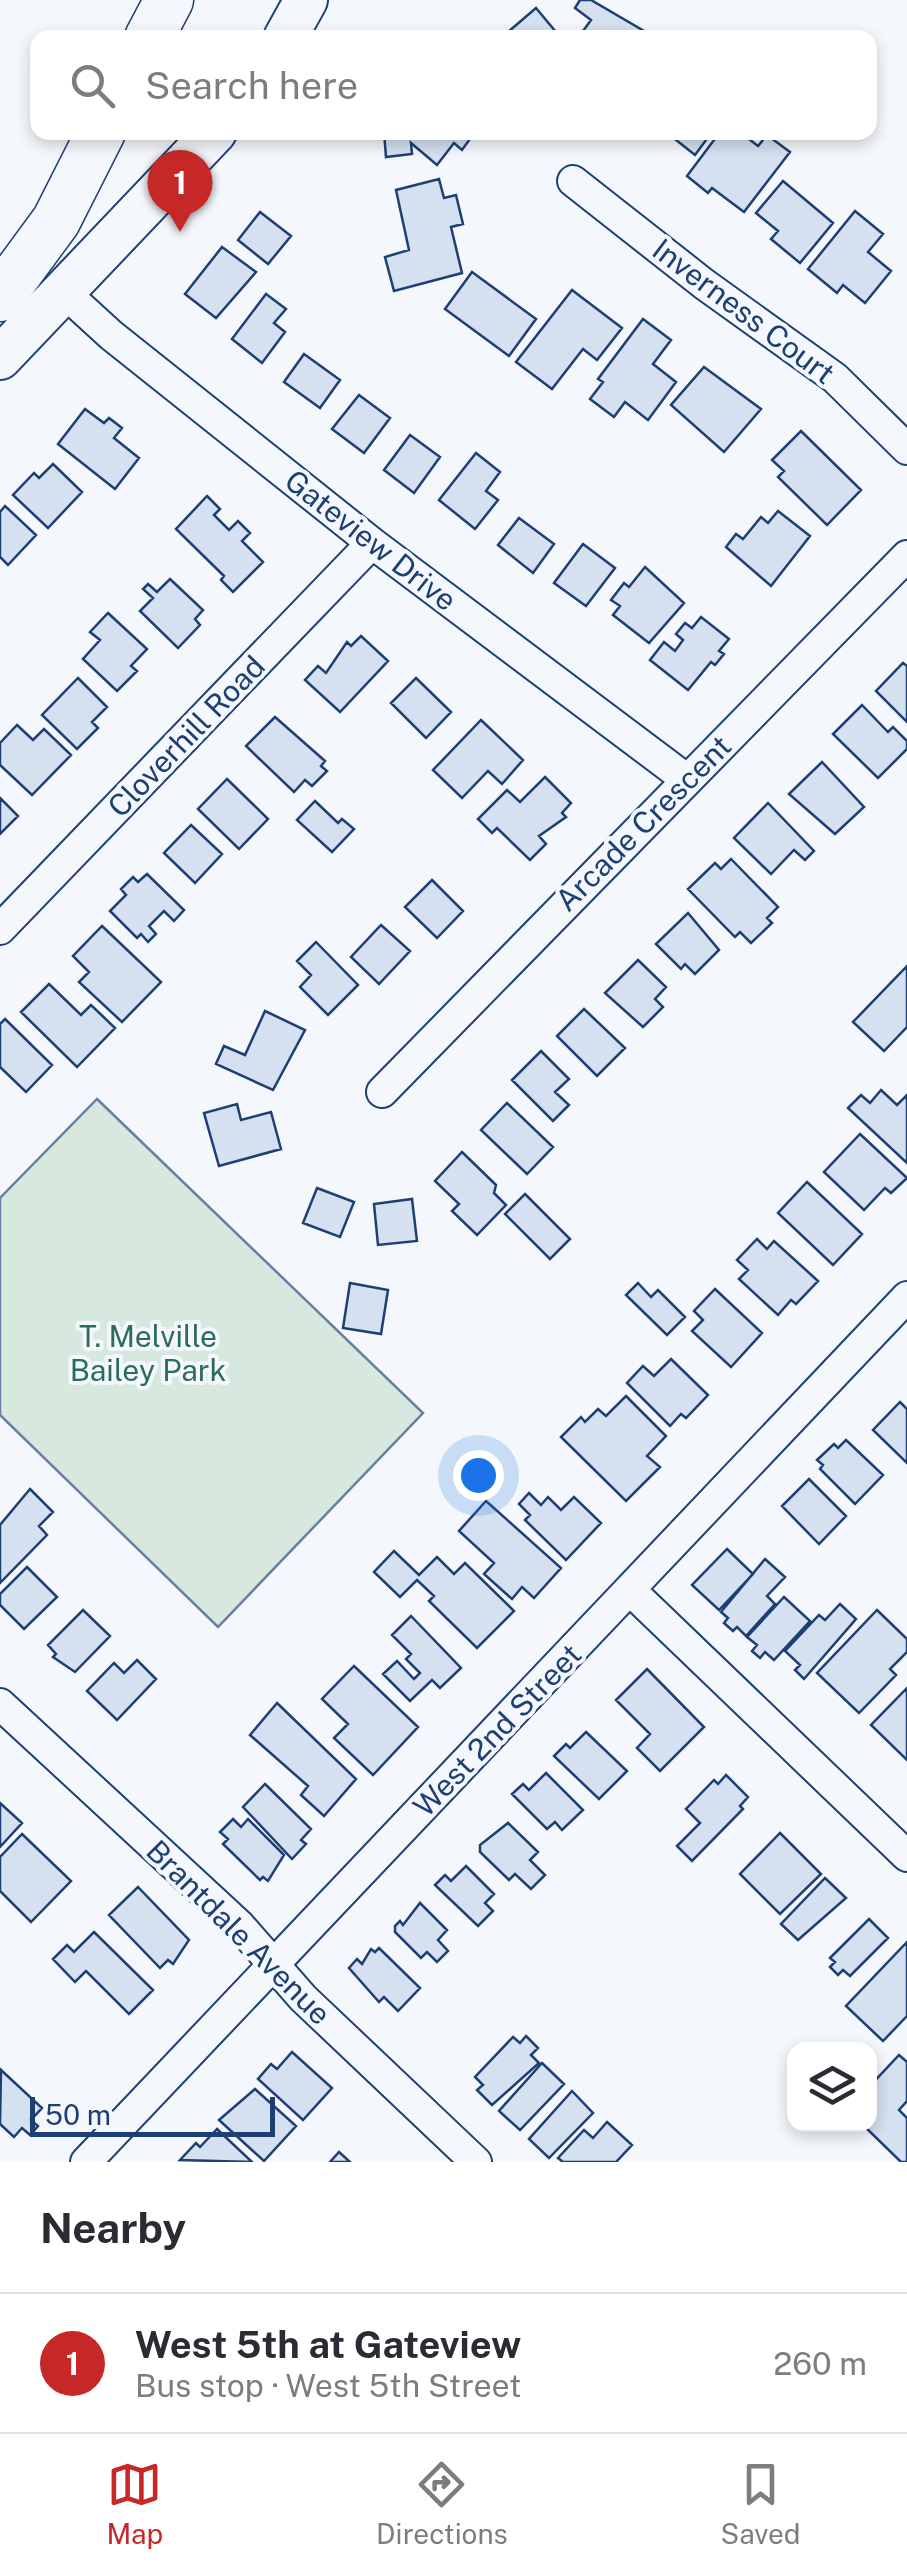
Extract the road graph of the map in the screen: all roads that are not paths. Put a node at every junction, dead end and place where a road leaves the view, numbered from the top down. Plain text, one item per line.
1 (169, 0) edge
2 (306, 0) edge
3 (153, 30) edge
4 (289, 30) edge
5 (97, 140) edge
6 (207, 140) edge
7 (573, 181) dead end
8 (64, 292) junction
9 (0, 297) edge
10 (0, 358) edge
11 (907, 448) edge
12 (372, 542) junction
13 (907, 556) edge
14 (686, 779) junction
15 (0, 929) edge
16 (382, 1092) dead end
17 (907, 1297) edge
18 (630, 1590) junction
19 (0, 1704) edge
20 (907, 1856) edge
21 (271, 1966) junction
22 (86, 2162) edge
23 (476, 2162) edge

1 - 3 main road
2 - 4 main road
5 - 9 main road
6 - 8 main road
7 - 11 street, Inverness Court
8 - 10 main road
8 - 12 street, Gateview Drive
12 - 14 street, Gateview Drive
12 - 15 street, Cloverhill Road
13 - 14 street, Arcade Crescent
14 - 16 street, Arcade Crescent
17 - 18 street, West 2nd Street
18 - 20 street
18 - 21 street, West 2nd Street
19 - 21 street, Brantdale Avenue
21 - 22 street, West 2nd Street
21 - 23 street, Brantdale Avenue

